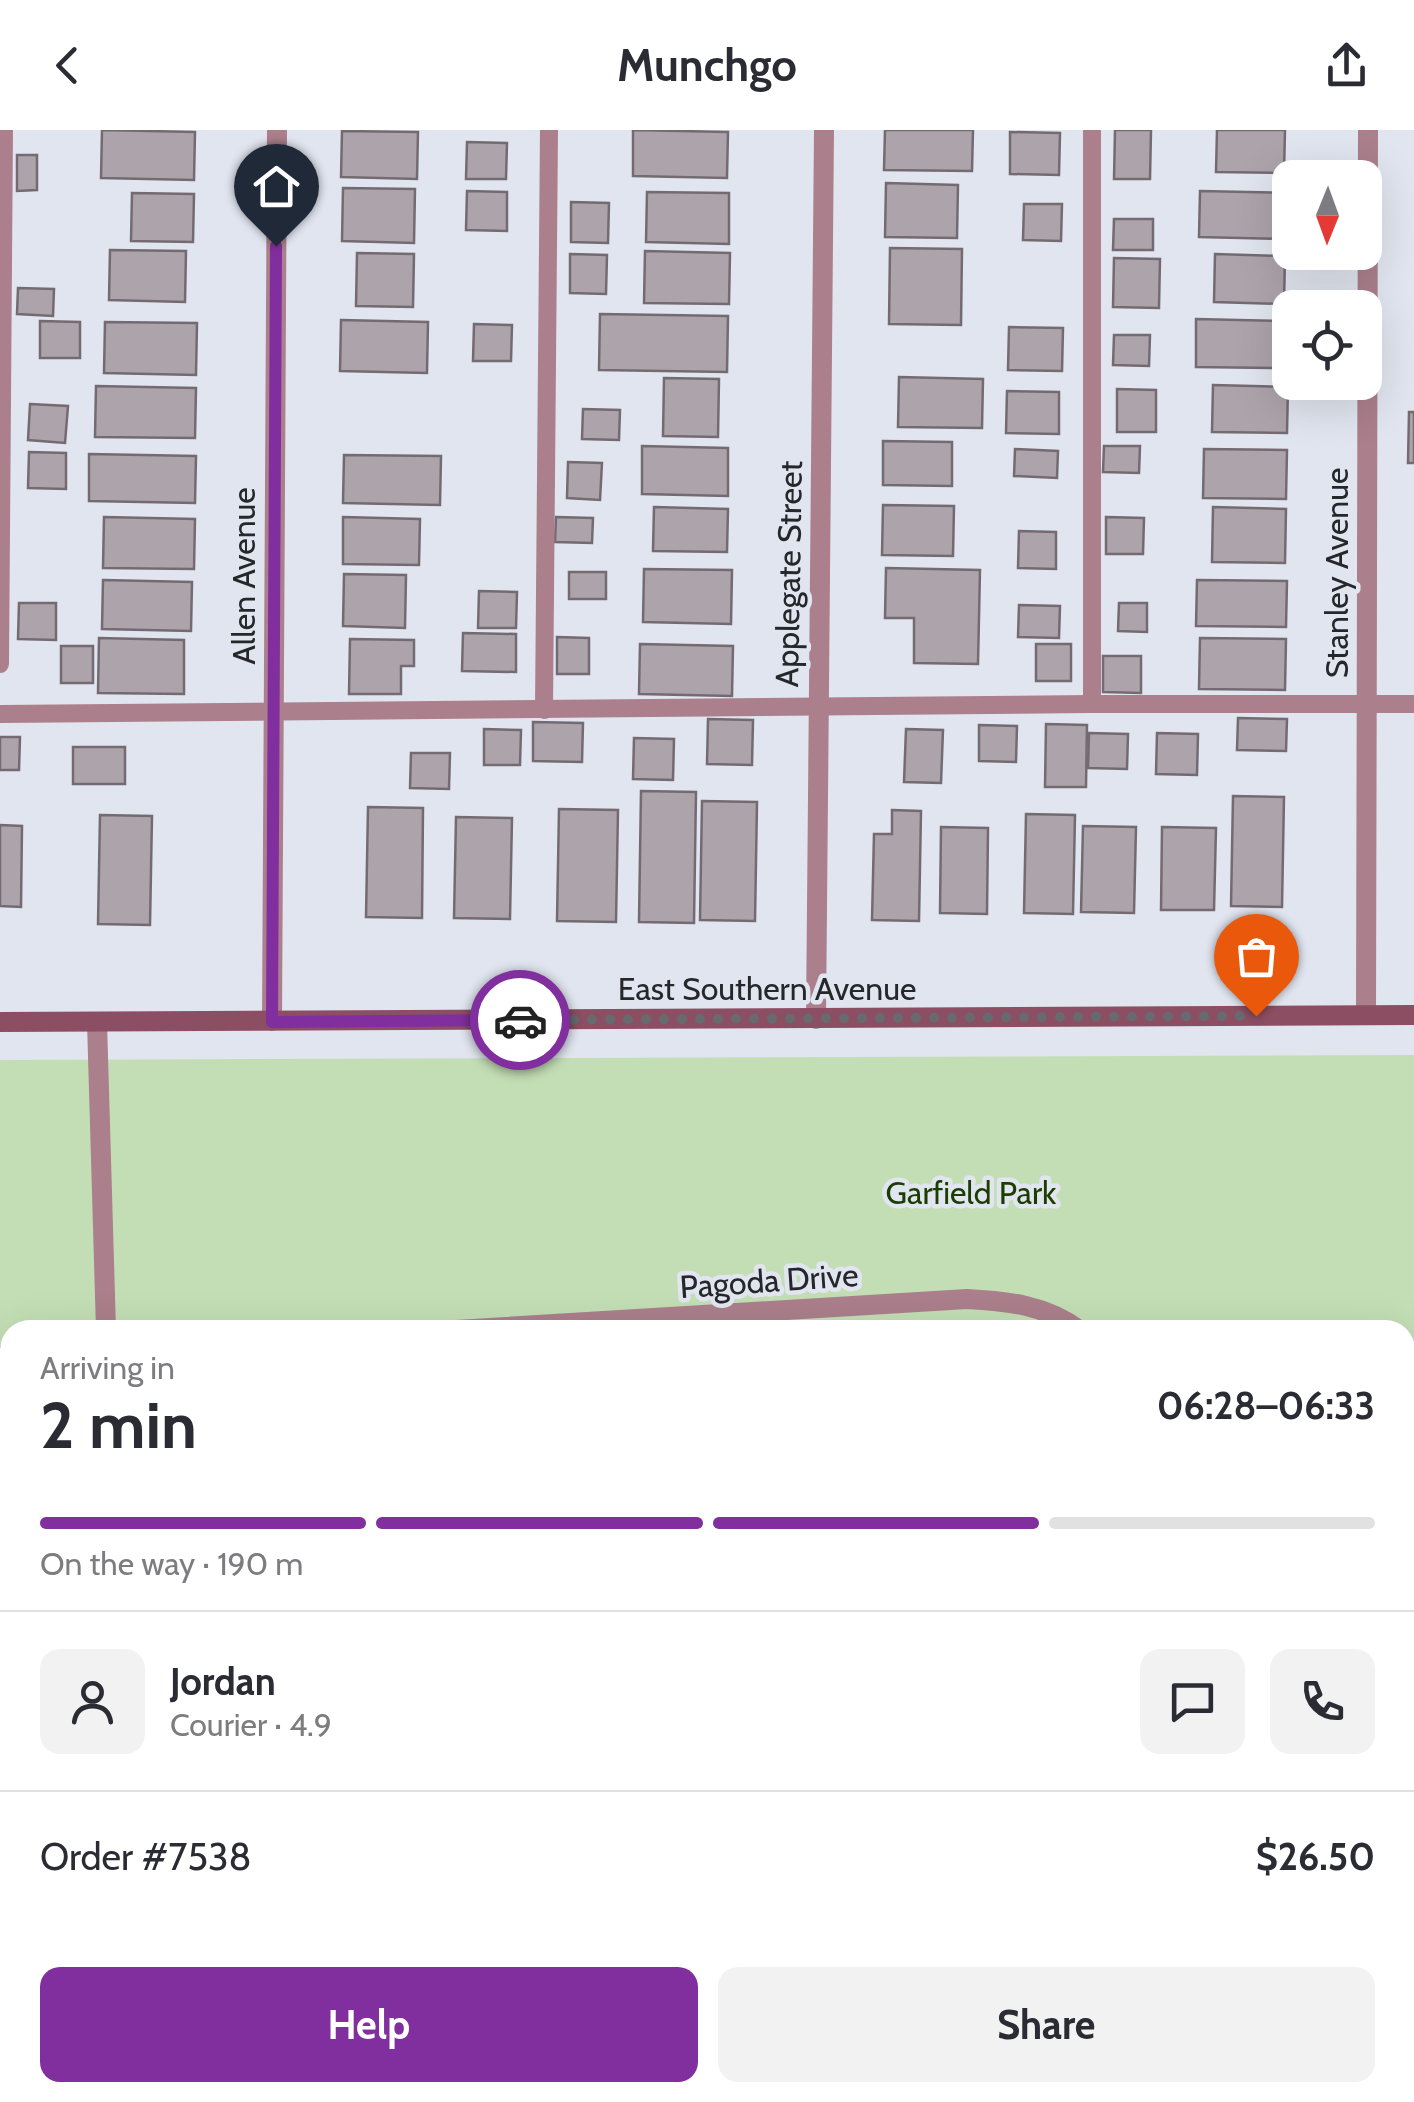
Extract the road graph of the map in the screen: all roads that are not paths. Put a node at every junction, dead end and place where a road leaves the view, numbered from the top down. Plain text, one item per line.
1 (4, 130) edge
2 (277, 130) edge
3 (549, 130) edge
4 (824, 130) edge
5 (1092, 130) edge
6 (1368, 130) edge
7 (0, 664) edge
8 (1092, 704) junction
9 (1366, 704) junction
10 (1414, 704) edge
11 (818, 706) junction
12 (544, 710) junction
13 (273, 713) junction
14 (0, 714) edge
15 (1366, 1015) junction
16 (1414, 1015) edge
17 (816, 1018) junction
18 (0, 1022) edge
19 (97, 1022) junction
20 (272, 1022) junction
21 (106, 1320) edge
22 (626, 1320) edge
23 (1062, 1320) edge

1 - 7 lane
2 - 13 street, Allen Avenue
3 - 12 lane
4 - 11 street, Applegate Street
5 - 8 lane
6 - 9 street, Stanley Avenue
8 - 9 lane
8 - 11 lane
9 - 10 lane
9 - 15 street, Stanley Avenue
11 - 12 lane
11 - 17 street, Applegate Street
12 - 13 lane
13 - 14 lane
13 - 20 street, Allen Avenue
15 - 16 street, East Southern Avenue
15 - 17 street, East Southern Avenue
17 - 20 street, East Southern Avenue
18 - 19 street, East Southern Avenue
19 - 20 street, East Southern Avenue
19 - 21 street
22 - 23 street, Pagoda Drive

